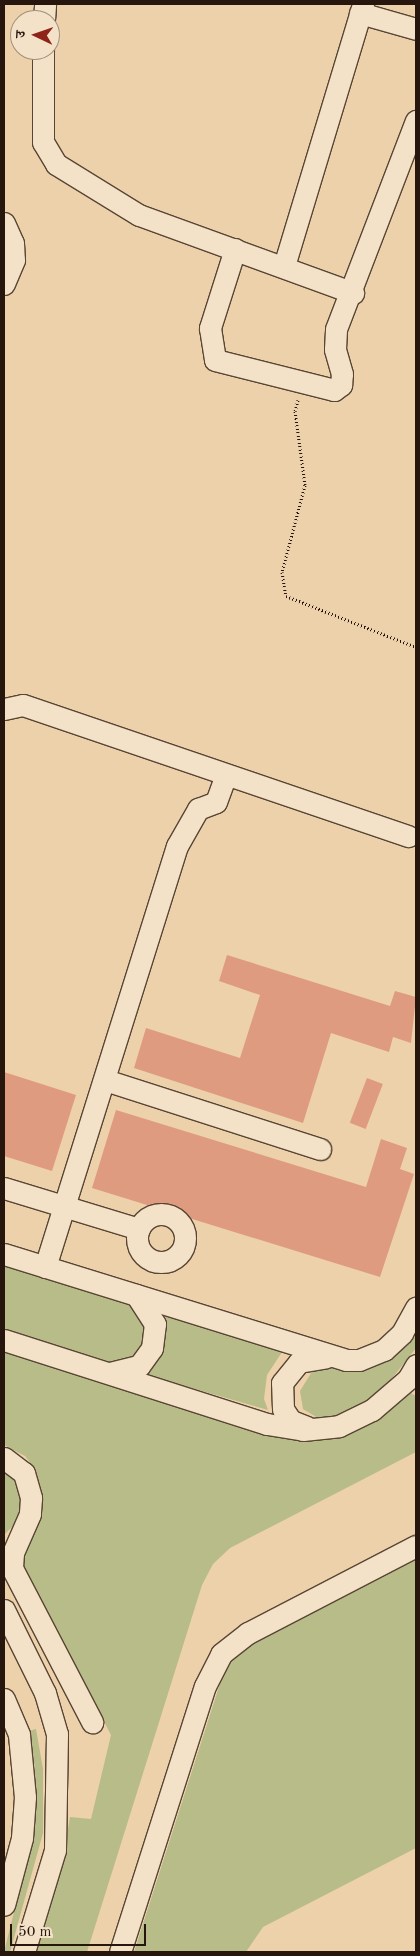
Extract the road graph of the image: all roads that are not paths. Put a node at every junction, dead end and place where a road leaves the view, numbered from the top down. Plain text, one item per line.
1 (362, 9) edge
2 (416, 29) edge
3 (43, 60) edge
4 (416, 121) edge
5 (5, 223) edge
6 (235, 249) junction
7 (284, 266) junction
8 (4, 284) edge
9 (353, 293) junction
10 (4, 709) edge
11 (224, 777) junction
12 (408, 836) dead end
13 (105, 1080) junction
14 (320, 1149) dead end
15 (4, 1188) edge
16 (66, 1207) junction
17 (139, 1229) dead end
18 (4, 1254) edge
19 (45, 1267) junction
20 (136, 1295) junction
21 (416, 1308) edge
22 (4, 1340) edge
23 (330, 1357) junction
24 (109, 1373) junction
25 (414, 1376) edge
26 (320, 1430) junction
27 (4, 1458) edge
28 (416, 1546) edge
29 (8, 1548) edge
30 (4, 1574) edge
31 (32, 1607) junction
32 (5, 1618) edge
33 (4, 1641) edge
34 (4, 1699) edge
35 (92, 1722) dead end
36 (56, 1760) junction
37 (4, 1905) edge
38 (24, 1952) edge
39 (120, 1952) edge

1 - 2 lane
1 - 7 lane
3 - 6 lane
4 - 9 lane
5 - 8 lane
6 - 7 lane
6 - 9 lane
7 - 9 lane
10 - 11 lane
11 - 12 lane
11 - 13 lane
13 - 14 lane
13 - 16 lane
15 - 16 lane
16 - 17 lane
16 - 19 lane
18 - 19 lane
19 - 20 lane
20 - 23 lane
20 - 24 lane
21 - 23 lane
22 - 24 lane
23 - 26 lane
24 - 26 lane
25 - 26 lane
27 - 29 lane
28 - 39 lane
29 - 30 lane
29 - 31 lane
31 - 32 lane
31 - 35 lane
32 - 36 lane
33 - 36 lane
34 - 37 lane
36 - 38 lane

